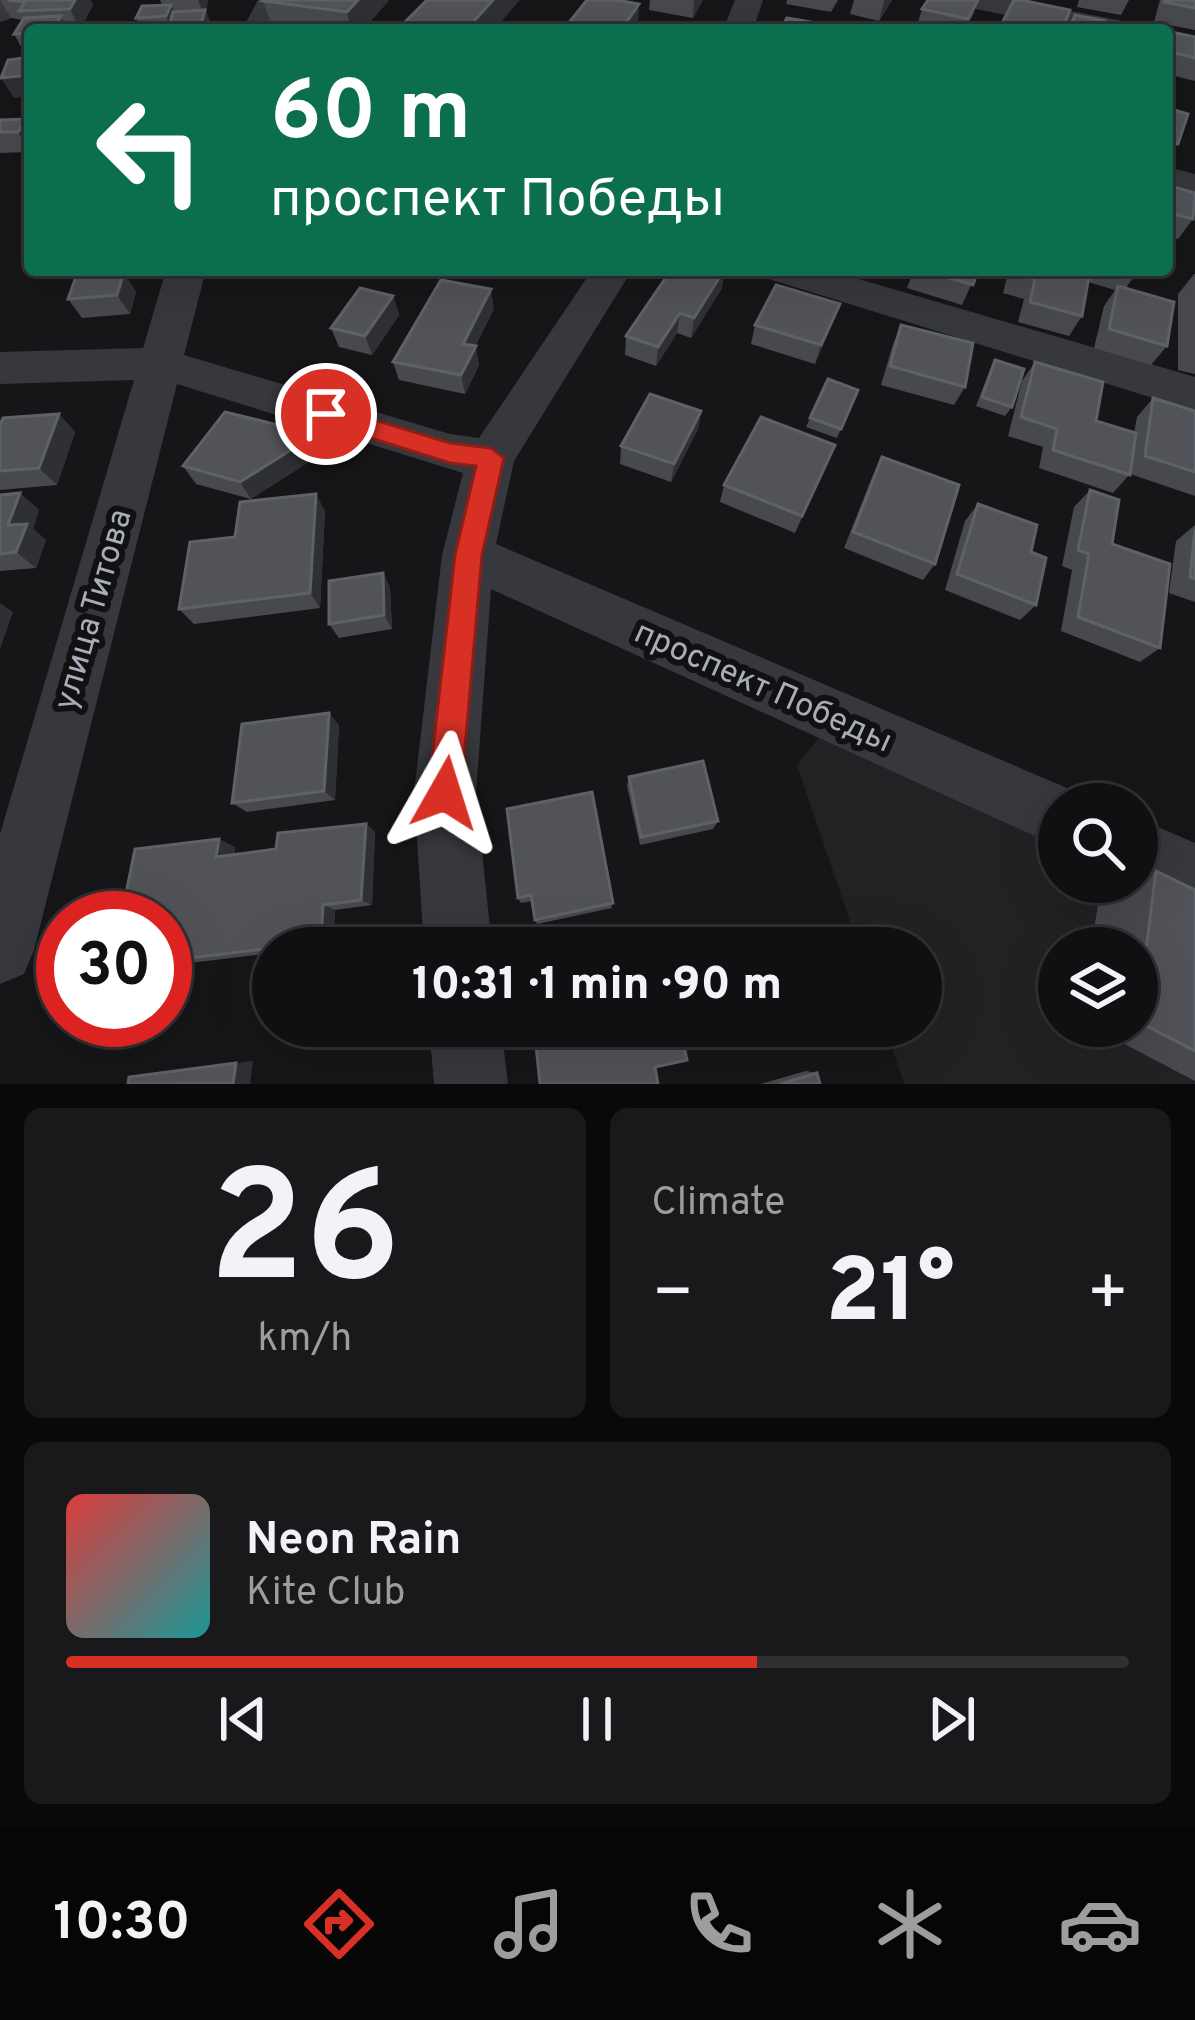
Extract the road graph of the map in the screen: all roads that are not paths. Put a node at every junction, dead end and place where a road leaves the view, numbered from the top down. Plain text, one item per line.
1 (11, 0) edge
2 (971, 0) edge
3 (0, 13) edge
4 (1093, 24) edge
5 (184, 276) edge
6 (608, 276) edge
7 (803, 276) edge
8 (160, 363) junction
9 (0, 368) edge
10 (1195, 394) edge
11 (491, 458) junction
12 (468, 555) junction
13 (1038, 807) edge
14 (1158, 859) edge
15 (1195, 876) edge
16 (456, 927) edge
17 (0, 950) edge
18 (467, 1047) edge
19 (470, 1084) edge

1 - 3 street
2 - 4 street
5 - 8 street, улица Титова
6 - 11 street
7 - 10 street
8 - 9 street
8 - 11 street
8 - 17 street, улица Титова
11 - 12 street
12 - 13 street, проспект Победы
12 - 16 street
14 - 15 street
18 - 19 street

